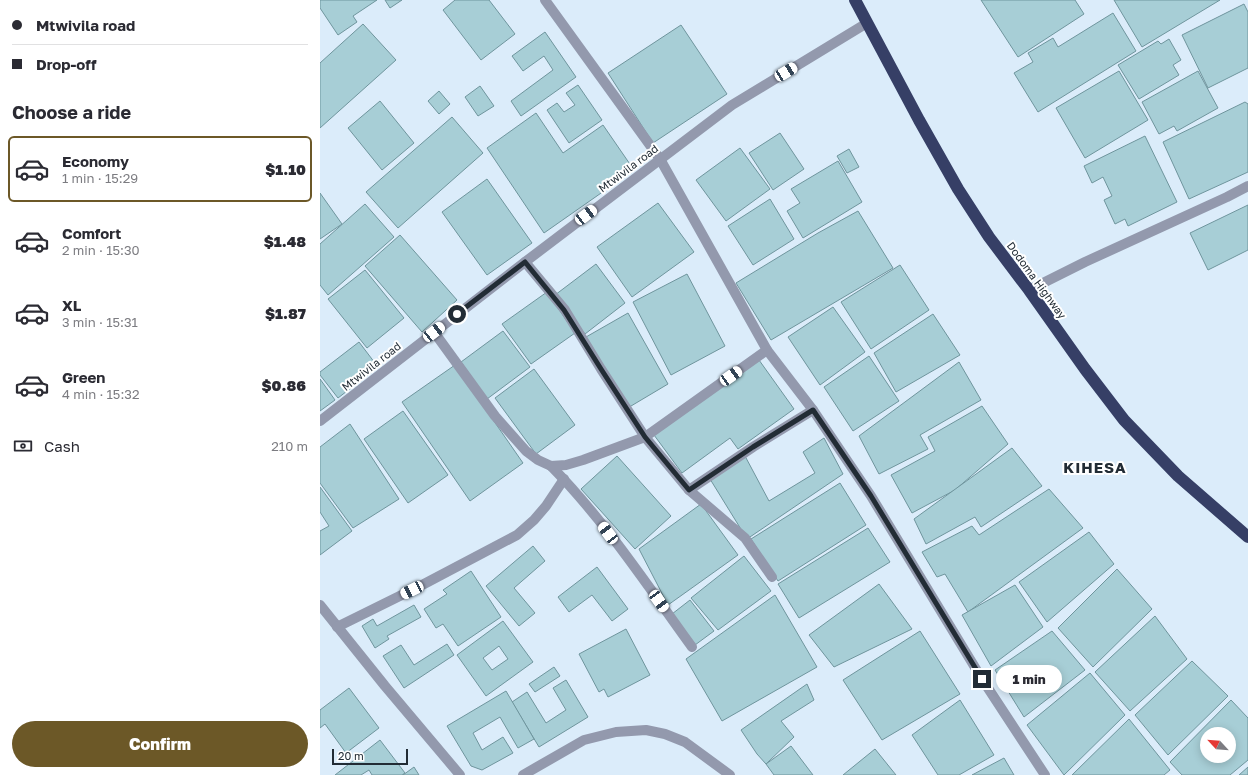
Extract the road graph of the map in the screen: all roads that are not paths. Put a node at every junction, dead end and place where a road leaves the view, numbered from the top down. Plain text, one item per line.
1 (545, 0) edge
2 (855, 0) edge
3 (867, 23) junction
4 (660, 159) junction
5 (1248, 186) edge
6 (525, 262) junction
7 (1029, 290) junction
8 (434, 332) junction
9 (767, 350) junction
10 (813, 410) junction
11 (320, 421) edge
12 (645, 437) junction
13 (551, 466) junction
14 (564, 479) junction
15 (689, 490) junction
16 (1248, 538) edge
17 (772, 577) dead end
18 (320, 605) edge
19 (337, 627) junction
20 (692, 647) dead end
21 (460, 775) edge
22 (523, 775) edge
23 (730, 775) edge
24 (1046, 775) edge

1 - 4 street
2 - 3 highway, Dodoma Highway
3 - 4 street, Mtwivila road
3 - 7 highway, Dodoma Highway
4 - 6 street, Mtwivila road
4 - 9 street
5 - 7 street
6 - 8 street, Mtwivila road
6 - 12 street
7 - 16 highway, Dodoma Highway
8 - 11 street, Mtwivila road
8 - 13 street
9 - 10 street
9 - 12 street
10 - 15 street
10 - 24 street
12 - 13 street
12 - 15 street
13 - 14 street
14 - 19 street
14 - 20 street
15 - 17 street
18 - 19 street
19 - 21 street
22 - 23 street

